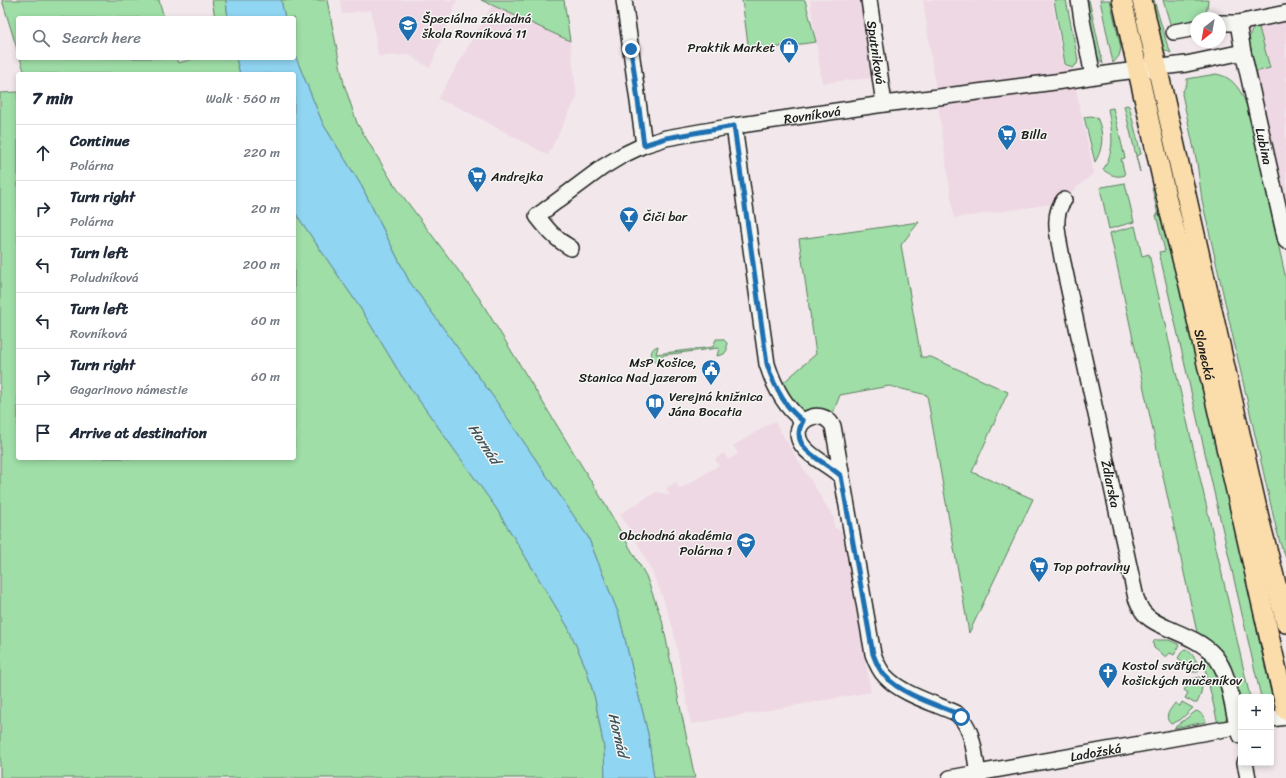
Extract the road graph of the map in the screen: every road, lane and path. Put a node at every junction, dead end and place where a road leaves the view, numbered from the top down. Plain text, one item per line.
1 (624, 0) edge
2 (869, 0) edge
3 (1079, 0) edge
4 (1122, 0) edge
5 (1142, 0) edge
6 (1286, 13) edge
7 (1226, 22) edge
8 (1238, 23) junction
9 (1190, 29) edge
10 (1174, 32) dead end
11 (1243, 52) junction
12 (1157, 68) junction
13 (1137, 70) junction
14 (1093, 76) junction
15 (884, 104) junction
16 (734, 126) junction
17 (644, 145) junction
18 (1064, 200) dead end
19 (1286, 241) edge
20 (571, 248) dead end
21 (803, 421) junction
22 (841, 476) junction
23 (1286, 623) edge
24 (1286, 710) edge
25 (1286, 716) edge
26 (1274, 719) edge
27 (1238, 722) edge
28 (1238, 729) edge
29 (1246, 766) edge
30 (978, 776) edge
31 (950, 778) edge
32 (1248, 778) edge

1 - 17 street
2 - 15 street, Sputniková
3 - 14 street
4 - 13 main road, Slanecká
5 - 12 main road, Slanecká
6 - 8 street
7 - 8 street
8 - 11 street, Lubina
9 - 10 street
11 - 12 street
11 - 19 street, Lubina
12 - 13 street, Rovníková
12 - 23 main road, Slanecká
13 - 14 street, Rovníková
13 - 24 main road, Slanecká
14 - 15 street, Rovníková
15 - 16 street, Rovníková
16 - 17 street, Rovníková
16 - 21 street
17 - 20 street, Rovníková
18 - 27 street, Ždiarska
21 - 22 street
21 - 22 street
22 - 30 street
25 - 26 street
28 - 30 street, Ladožská
29 - 32 street
30 - 31 street, Ladožská

